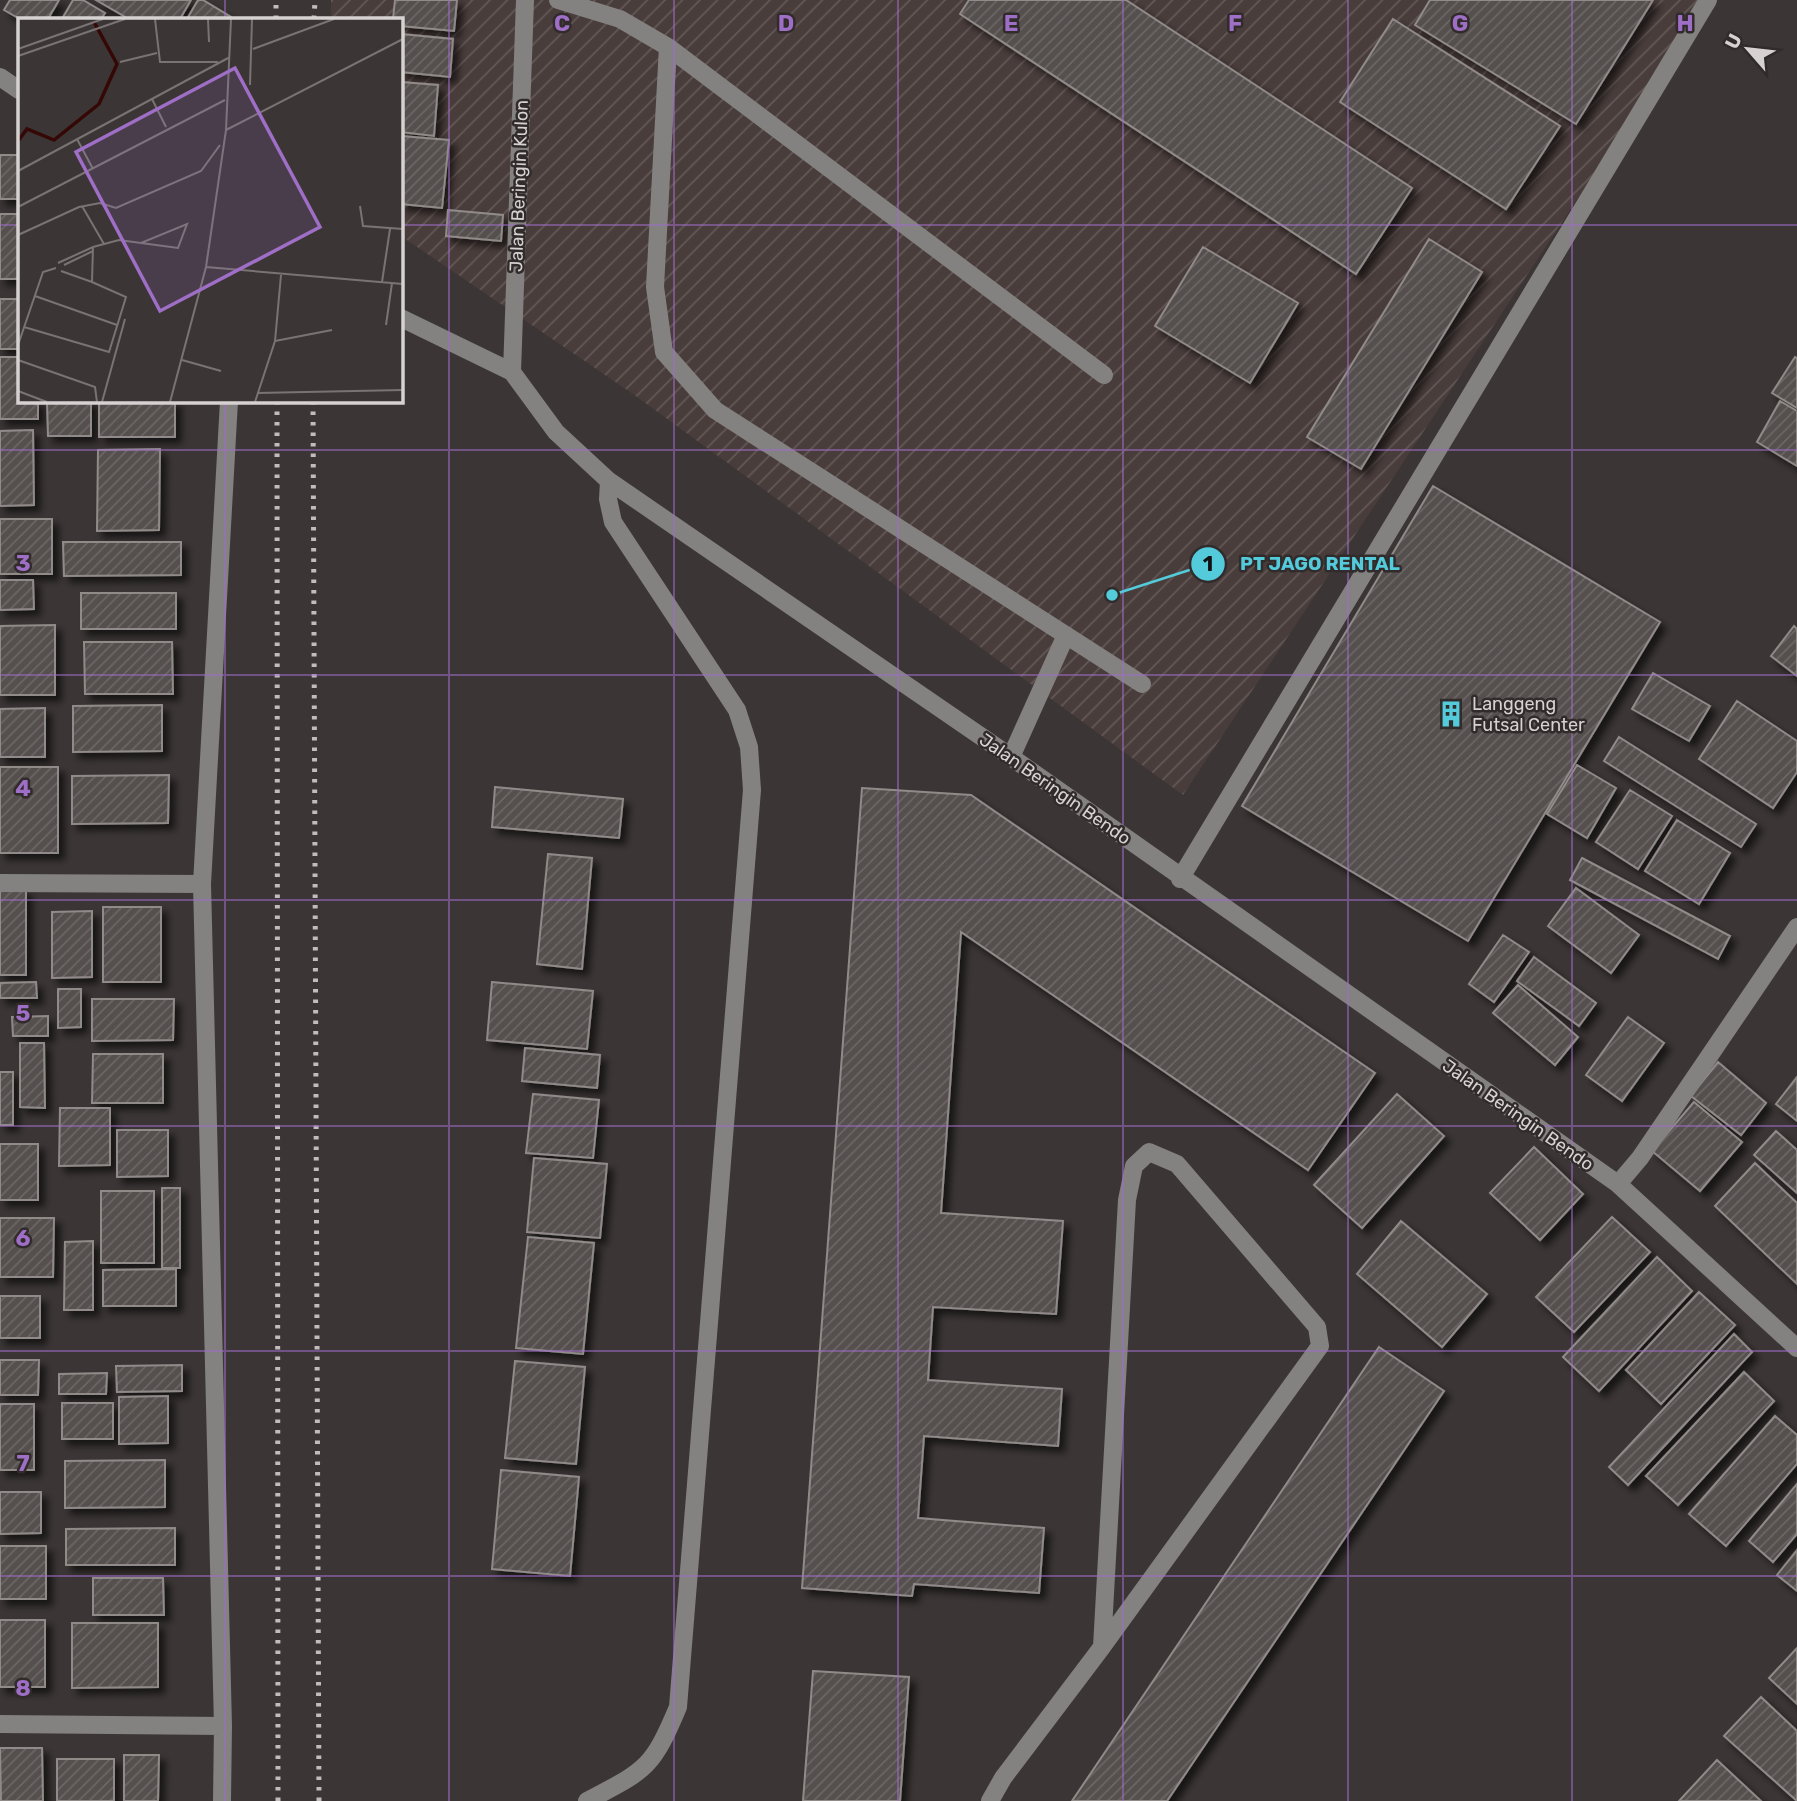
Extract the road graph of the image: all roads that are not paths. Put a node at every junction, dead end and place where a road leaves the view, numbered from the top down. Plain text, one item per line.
1 (525, 0) edge
2 (558, 0) edge
3 (1708, 0) edge
4 (668, 47) junction
5 (0, 77) edge
6 (18, 89) edge
7 (402, 318) edge
8 (512, 372) junction
9 (1104, 375) dead end
10 (229, 402) edge
11 (609, 481) junction
12 (1066, 635) junction
13 (1142, 684) dead end
14 (1011, 757) junction
15 (1180, 878) junction
16 (0, 883) edge
17 (202, 884) junction
18 (1797, 927) edge
19 (1618, 1184) junction
20 (1797, 1348) edge
21 (1102, 1647) junction
22 (0, 1724) edge
23 (223, 1727) junction
24 (222, 1801) edge
25 (587, 1801) edge
26 (990, 1801) edge

1 - 8 street, Jalan Beringin Kulon
2 - 4 street
3 - 15 street
4 - 9 street
4 - 12 street
5 - 6 street
7 - 8 street
8 - 11 street, Jalan Beringin Bendo
10 - 17 street
11 - 14 street, Jalan Beringin Bendo
11 - 25 street
12 - 13 street
12 - 14 street
14 - 15 street, Jalan Beringin Bendo
15 - 19 street, Jalan Beringin Bendo
16 - 17 street
17 - 23 street
18 - 19 street
19 - 20 street, Jalan Beringin Bendo
21 - 21 street
21 - 26 street
22 - 23 street
23 - 24 street

